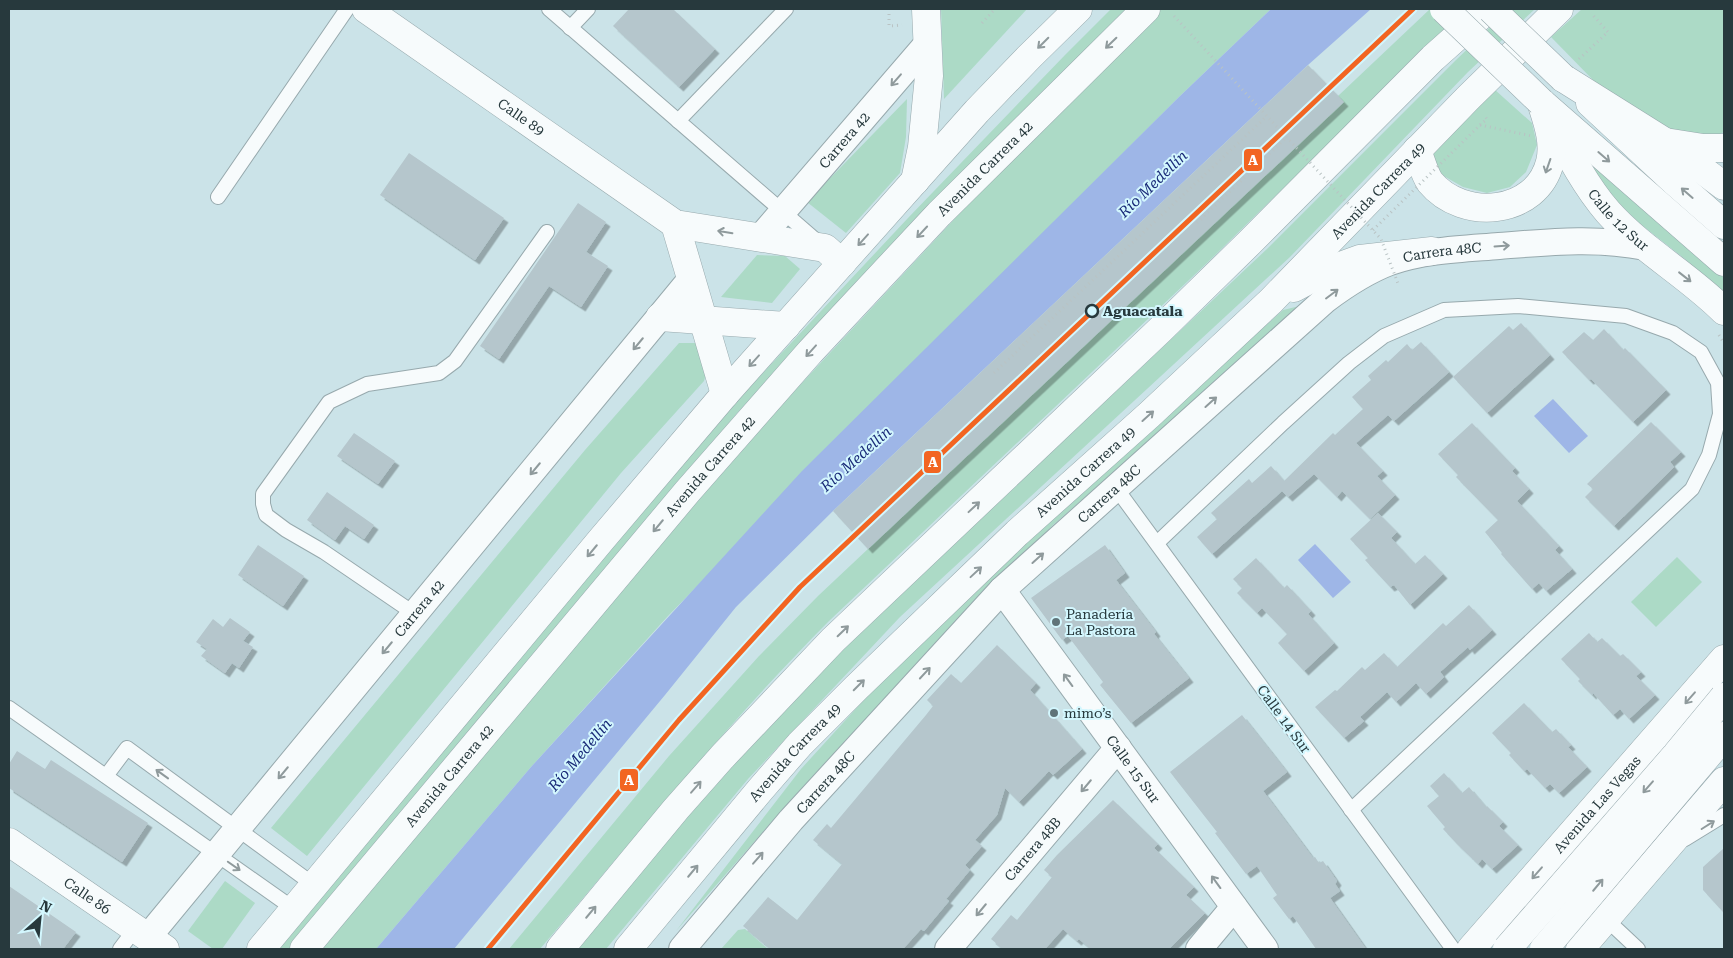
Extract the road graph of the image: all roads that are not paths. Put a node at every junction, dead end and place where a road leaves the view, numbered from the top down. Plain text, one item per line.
1 (347, 9) edge
2 (366, 9) edge
3 (549, 9) edge
4 (588, 9) edge
5 (786, 9) edge
6 (926, 9) edge
7 (1078, 9) edge
8 (1146, 9) edge
9 (1444, 9) edge
10 (1490, 9) edge
11 (1559, 9) edge
12 (570, 28) junction
13 (928, 43) junction
14 (1568, 71) junction
15 (1541, 102) junction
16 (678, 121) junction
17 (1665, 142) junction
18 (1724, 148) edge
19 (1417, 150) junction
20 (915, 182) junction
21 (1724, 186) edge
22 (218, 197) dead end
23 (782, 212) junction
24 (675, 224) junction
25 (1724, 225) edge
26 (547, 232) dead end
27 (760, 238) junction
28 (1646, 247) junction
29 (1432, 251) junction
30 (834, 256) junction
31 (1724, 262) edge
32 (691, 279) junction
33 (1270, 301) junction
34 (1724, 311) edge
35 (660, 317) junction
36 (704, 320) junction
37 (786, 326) junction
38 (725, 394) junction
39 (1116, 488) junction
40 (1157, 544) junction
41 (1002, 590) junction
42 (415, 614) junction
43 (1723, 660) edge
44 (1724, 696) edge
45 (9, 708) edge
46 (1724, 736) edge
47 (1118, 748) junction
48 (1633, 764) junction
49 (106, 776) junction
50 (1724, 781) edge
51 (1351, 810) junction
52 (1724, 815) edge
53 (1692, 818) junction
54 (237, 829) junction
55 (9, 842) edge
56 (1663, 853) junction
57 (216, 854) junction
58 (314, 885) junction
59 (675, 893) junction
60 (1234, 907) junction
61 (294, 909) junction
62 (1606, 919) junction
63 (142, 941) edge
64 (261, 949) edge
65 (304, 949) edge
66 (560, 949) edge
67 (628, 949) edge
68 (648, 949) edge
69 (682, 949) edge
70 (948, 949) edge
71 (1200, 949) edge
72 (1266, 949) edge
73 (1453, 949) edge
74 (1471, 949) edge
75 (1507, 949) edge
76 (1544, 949) edge
77 (1580, 949) edge
78 (1638, 949) edge

1 - 22 lane
2 - 24 main road, Calle 89
3 - 12 lane
4 - 12 lane
5 - 16 lane
6 - 13 main road
7 -> 20 main road
8 -> 65 main road, Avenida Carrera 42
9 - 15 main road, Calle 12 Sur, bridge
10 - 14 main road, bridge
66 -> 10 main road
11 - 19 main road, Avenida Carrera 49
12 - 16 lane
13 - 20 main road
13 -> 23 street, Carrera 42
14 - 17 main road
25 -> 14 main road
15 -> 19 main road
15 - 28 main road, Calle 12 Sur
15 -> 31 main road, Calle 12 Sur
16 - 23 lane
17 - 18 main road
17 - 21 main road
19 - 33 main road, Avenida Carrera 49
20 -> 30 main road
23 - 27 street, Carrera 42
23 - 30 lane
27 -> 24 main road, Calle 89
24 - 32 main road
26 - 42 lane
27 - 30 main road, Calle 89
29 -> 28 street, Carrera 48C
28 -> 34 main road, Calle 12 Sur
29 - 33 main road
39 -> 29 street, Carrera 48C
30 - 37 main road
32 - 35 street, Carrera 42
32 - 36 main road
59 -> 33 main road, Avenida Carrera 49
35 - 36 main road
35 -> 42 street, Carrera 42
36 - 37 main road
36 - 38 main road
37 -> 38 main road
38 -> 58 main road
39 - 40 lane, Calle 14 Sur
41 -> 39 street, Carrera 48C
40 - 51 lane, Calle 14 Sur
40 - 51 lane
47 -> 41 street, Calle 15 Sur
69 -> 41 street, Carrera 48C
42 -> 54 street, Carrera 42
43 -> 48 main road, Avenida Las Vegas
44 -> 75 main road, Avenida Las Vegas, bridge
45 - 49 lane
76 -> 46 main road, bridge
60 -> 47 street, Calle 15 Sur
47 -> 70 street, Carrera 48B
48 - 53 main road
48 -> 74 main road, Avenida Las Vegas
54 -> 49 lane
49 - 57 lane
50 - 53 main road
51 - 73 lane, Calle 14 Sur
56 -> 52 lane
53 - 56 main road
54 - 57 street, Carrera 42
54 - 58 lane
55 - 63 main road, Calle 86
56 - 62 main road
57 -> 61 lane
57 - 63 street, Carrera 42
58 - 61 main road
59 - 67 main road, Avenida Carrera 49
59 - 68 main road
60 - 71 street
60 - 72 street, Calle 15 Sur
61 - 64 main road
62 - 77 main road
62 - 78 lane

